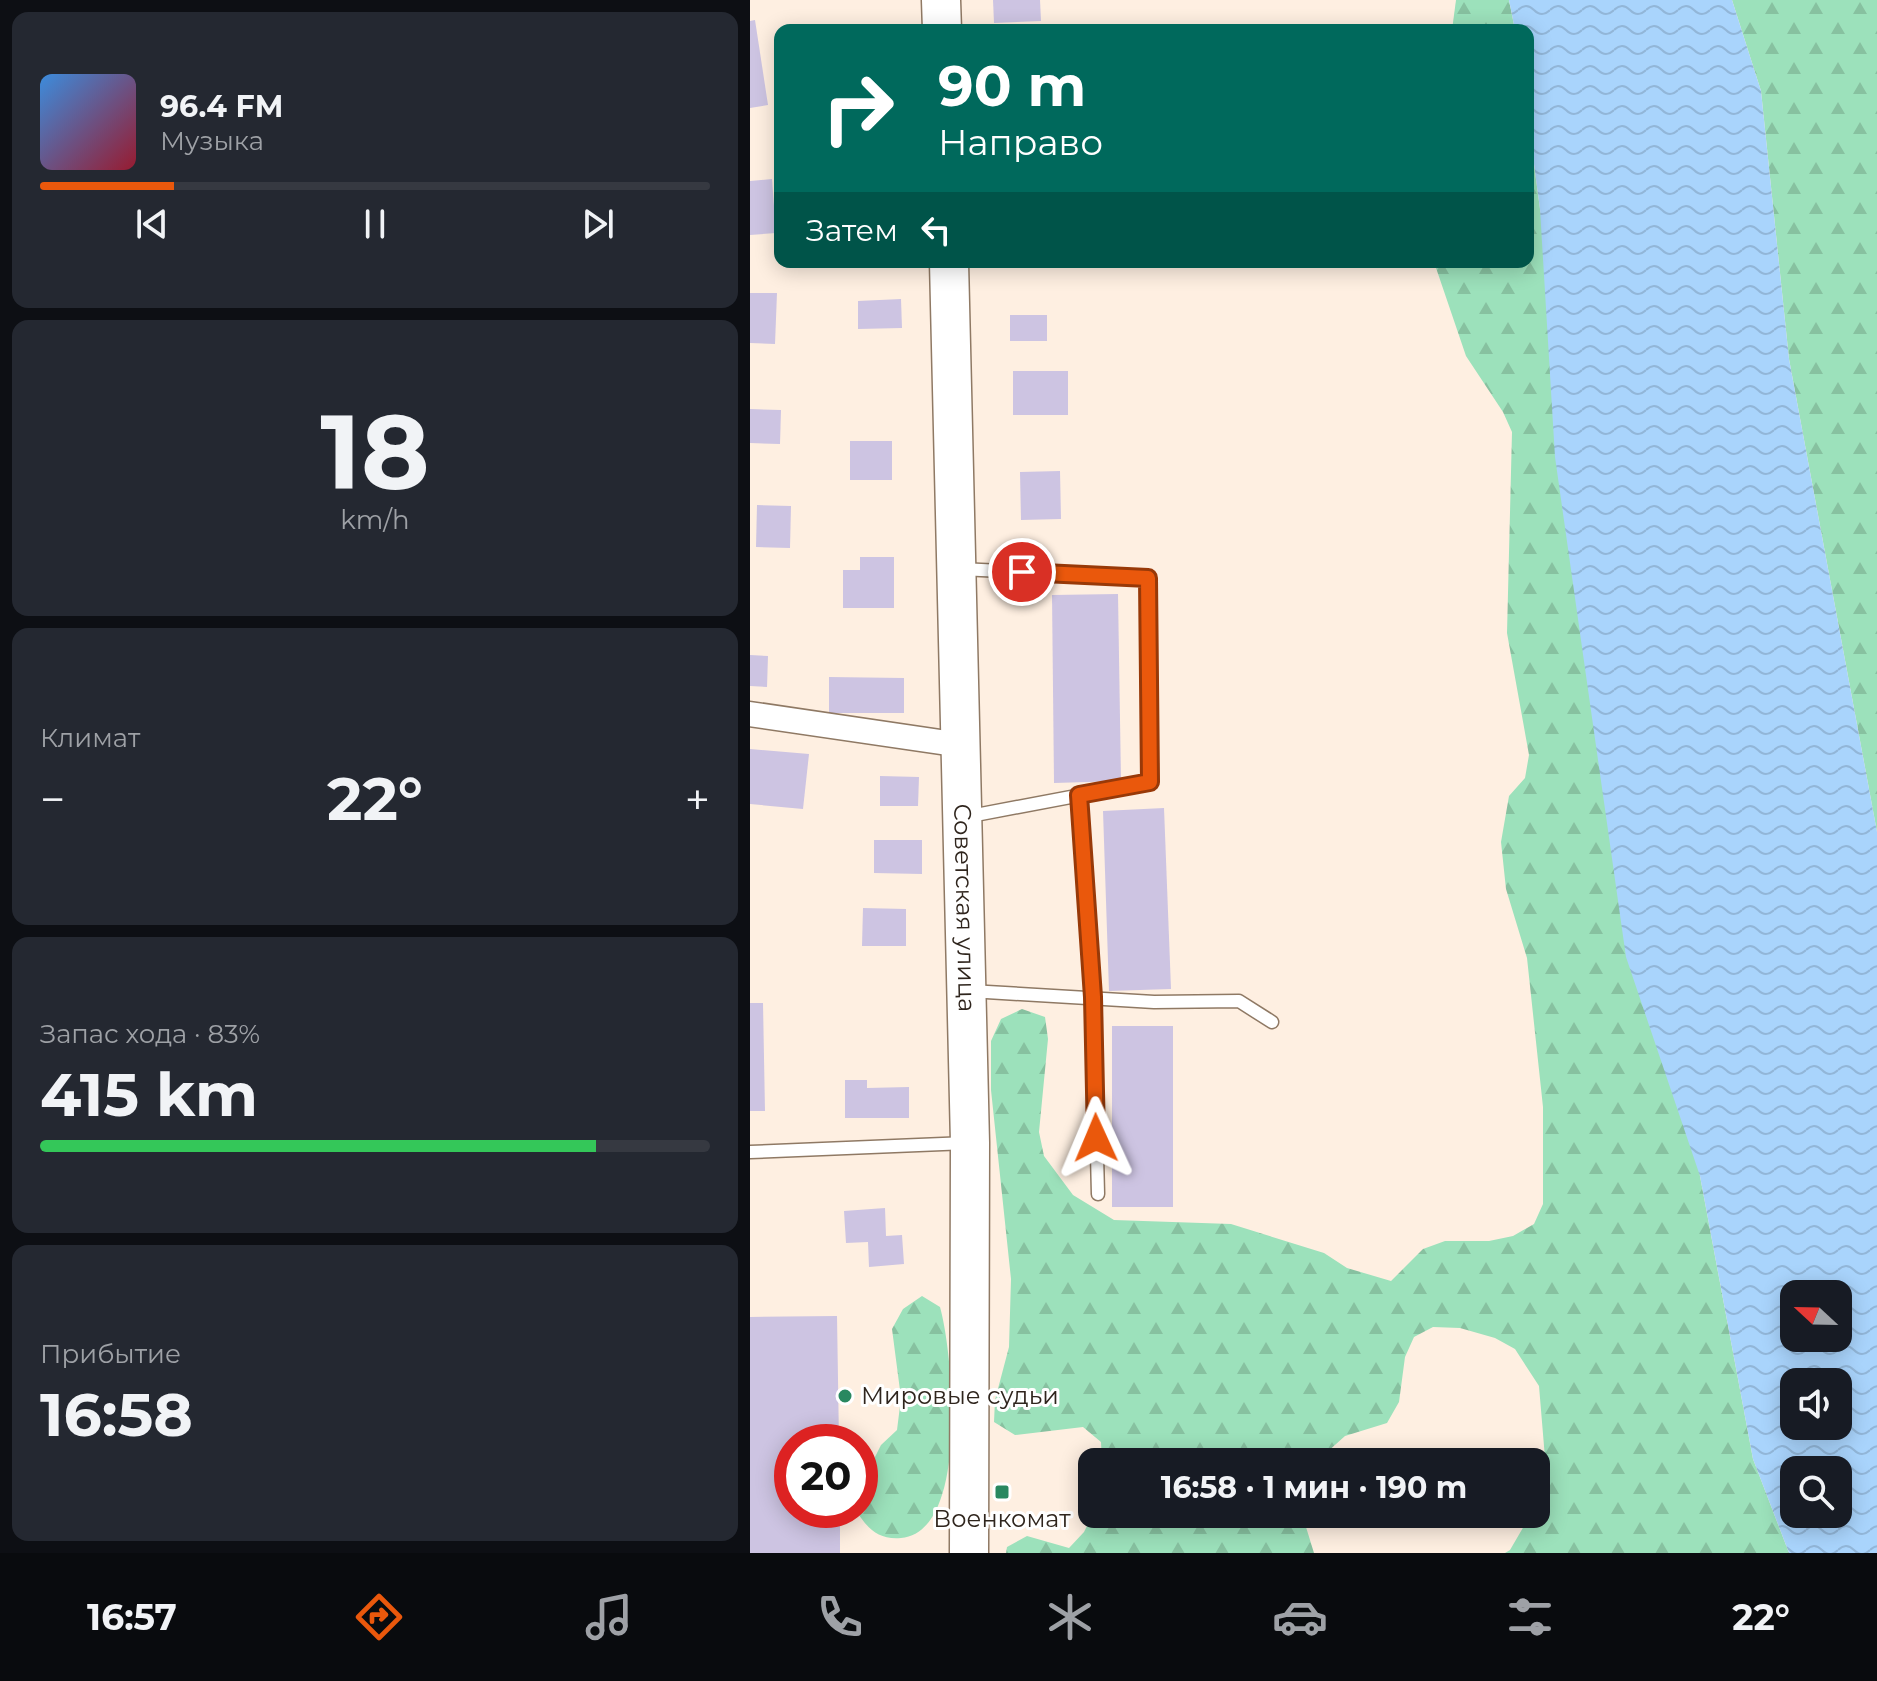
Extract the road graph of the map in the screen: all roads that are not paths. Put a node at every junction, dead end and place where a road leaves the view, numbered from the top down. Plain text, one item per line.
1 (941, 0) edge
2 (942, 24) edge
3 (949, 268) edge
4 (958, 569) junction
5 (750, 714) edge
6 (961, 745) junction
7 (1079, 795) junction
8 (962, 818) junction
9 (967, 991) junction
10 (1093, 997) junction
11 (1272, 1022) dead end
12 (970, 1143) junction
13 (750, 1152) edge
14 (1098, 1194) dead end
15 (969, 1553) edge

1 - 2 main road
3 - 4 main road, Советская улица
4 - 6 main road, Советская улица
4 - 7 lane
5 - 6 street
6 - 8 main road, Советская улица
7 - 8 lane
7 - 10 lane
8 - 9 main road, Советская улица
9 - 10 lane
9 - 12 main road, Советская улица
10 - 11 lane
10 - 14 lane
12 - 13 lane
12 - 15 main road, Советская улица

